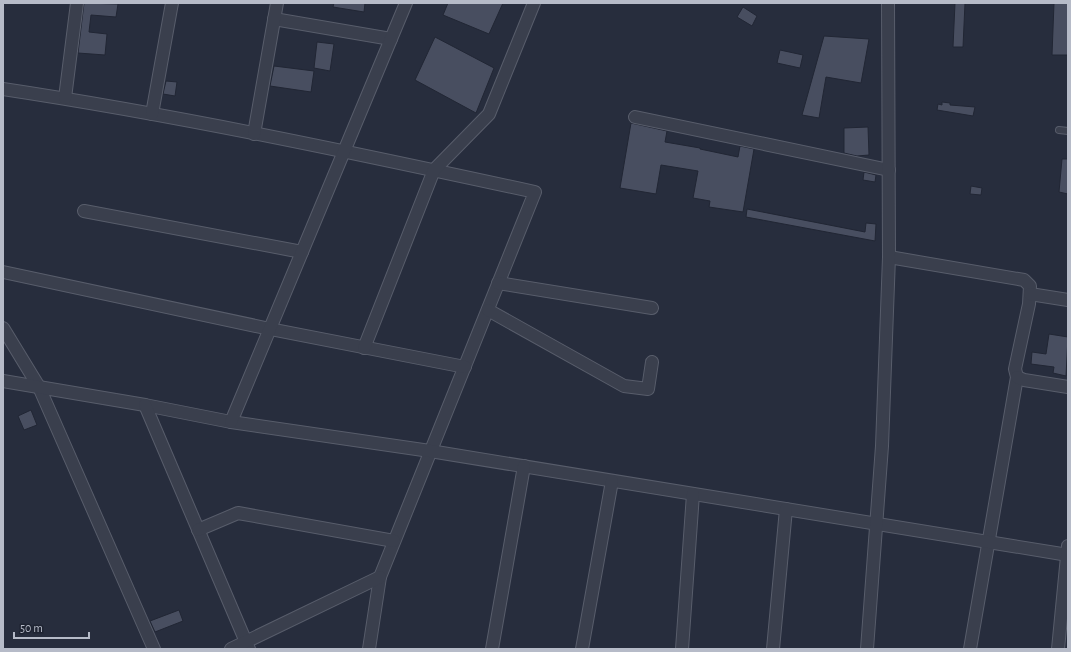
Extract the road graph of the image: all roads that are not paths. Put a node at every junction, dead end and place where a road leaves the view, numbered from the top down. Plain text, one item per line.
1 (77, 3) edge
2 (172, 3) edge
3 (276, 3) edge
4 (406, 3) edge
5 (534, 3) edge
6 (888, 3) edge
7 (274, 19) junction
8 (391, 39) junction
9 (3, 89) edge
10 (65, 98) junction
11 (152, 114) junction
12 (635, 117) dead end
13 (1059, 130) dead end
14 (1068, 131) edge
15 (254, 134) junction
16 (344, 150) junction
17 (434, 170) junction
18 (889, 170) junction
19 (84, 211) dead end
20 (302, 252) junction
21 (889, 257) junction
22 (3, 272) edge
23 (498, 283) junction
24 (1030, 294) junction
25 (1068, 300) edge
26 (652, 308) dead end
27 (488, 310) junction
28 (3, 328) edge
29 (270, 329) junction
30 (364, 348) junction
31 (652, 362) dead end
32 (465, 367) junction
33 (1017, 377) junction
34 (3, 380) edge
35 (39, 387) junction
36 (1068, 387) edge
37 (145, 405) junction
38 (231, 422) junction
39 (430, 451) junction
40 (524, 466) junction
41 (612, 481) junction
42 (693, 494) junction
43 (786, 509) junction
44 (875, 524) junction
45 (198, 530) junction
46 (394, 541) junction
47 (988, 542) junction
48 (1068, 552) edge
49 (380, 577) junction
50 (247, 645) edge
51 (154, 649) edge
52 (231, 649) edge
53 (369, 649) edge
54 (492, 649) edge
55 (582, 649) edge
56 (682, 649) edge
57 (773, 649) edge
58 (867, 649) edge
59 (970, 649) edge
60 (1058, 649) edge

1 - 10 street
2 - 11 street
3 - 7 street
4 - 8 street
5 - 17 street
6 - 18 street
7 - 8 street
7 - 15 street
8 - 16 street
9 - 10 street
10 - 11 street
11 - 15 street
12 - 18 street
13 - 14 lane
15 - 16 street
16 - 17 street
16 - 20 street
17 - 23 street
17 - 30 street
18 - 21 street
19 - 20 street
20 - 29 street
21 - 24 street
21 - 44 street
22 - 29 street
23 - 26 street
23 - 27 street
24 - 25 street
24 - 33 street
27 - 31 street
27 - 32 street
28 - 35 street
29 - 30 street
29 - 38 street
30 - 32 street
32 - 39 street
33 - 36 street
33 - 47 street
34 - 35 street
35 - 37 street
35 - 51 street
37 - 38 street
37 - 45 street
38 - 39 street
39 - 40 street
39 - 46 street
40 - 41 street
40 - 54 street
41 - 42 street
41 - 55 street
42 - 43 street
42 - 56 street
43 - 44 street
43 - 57 street
44 - 47 street
44 - 58 street
45 - 46 street
45 - 50 street
46 - 49 street
47 - 48 street
47 - 59 street
48 - 60 street
49 - 50 street
49 - 53 street
50 - 52 street

